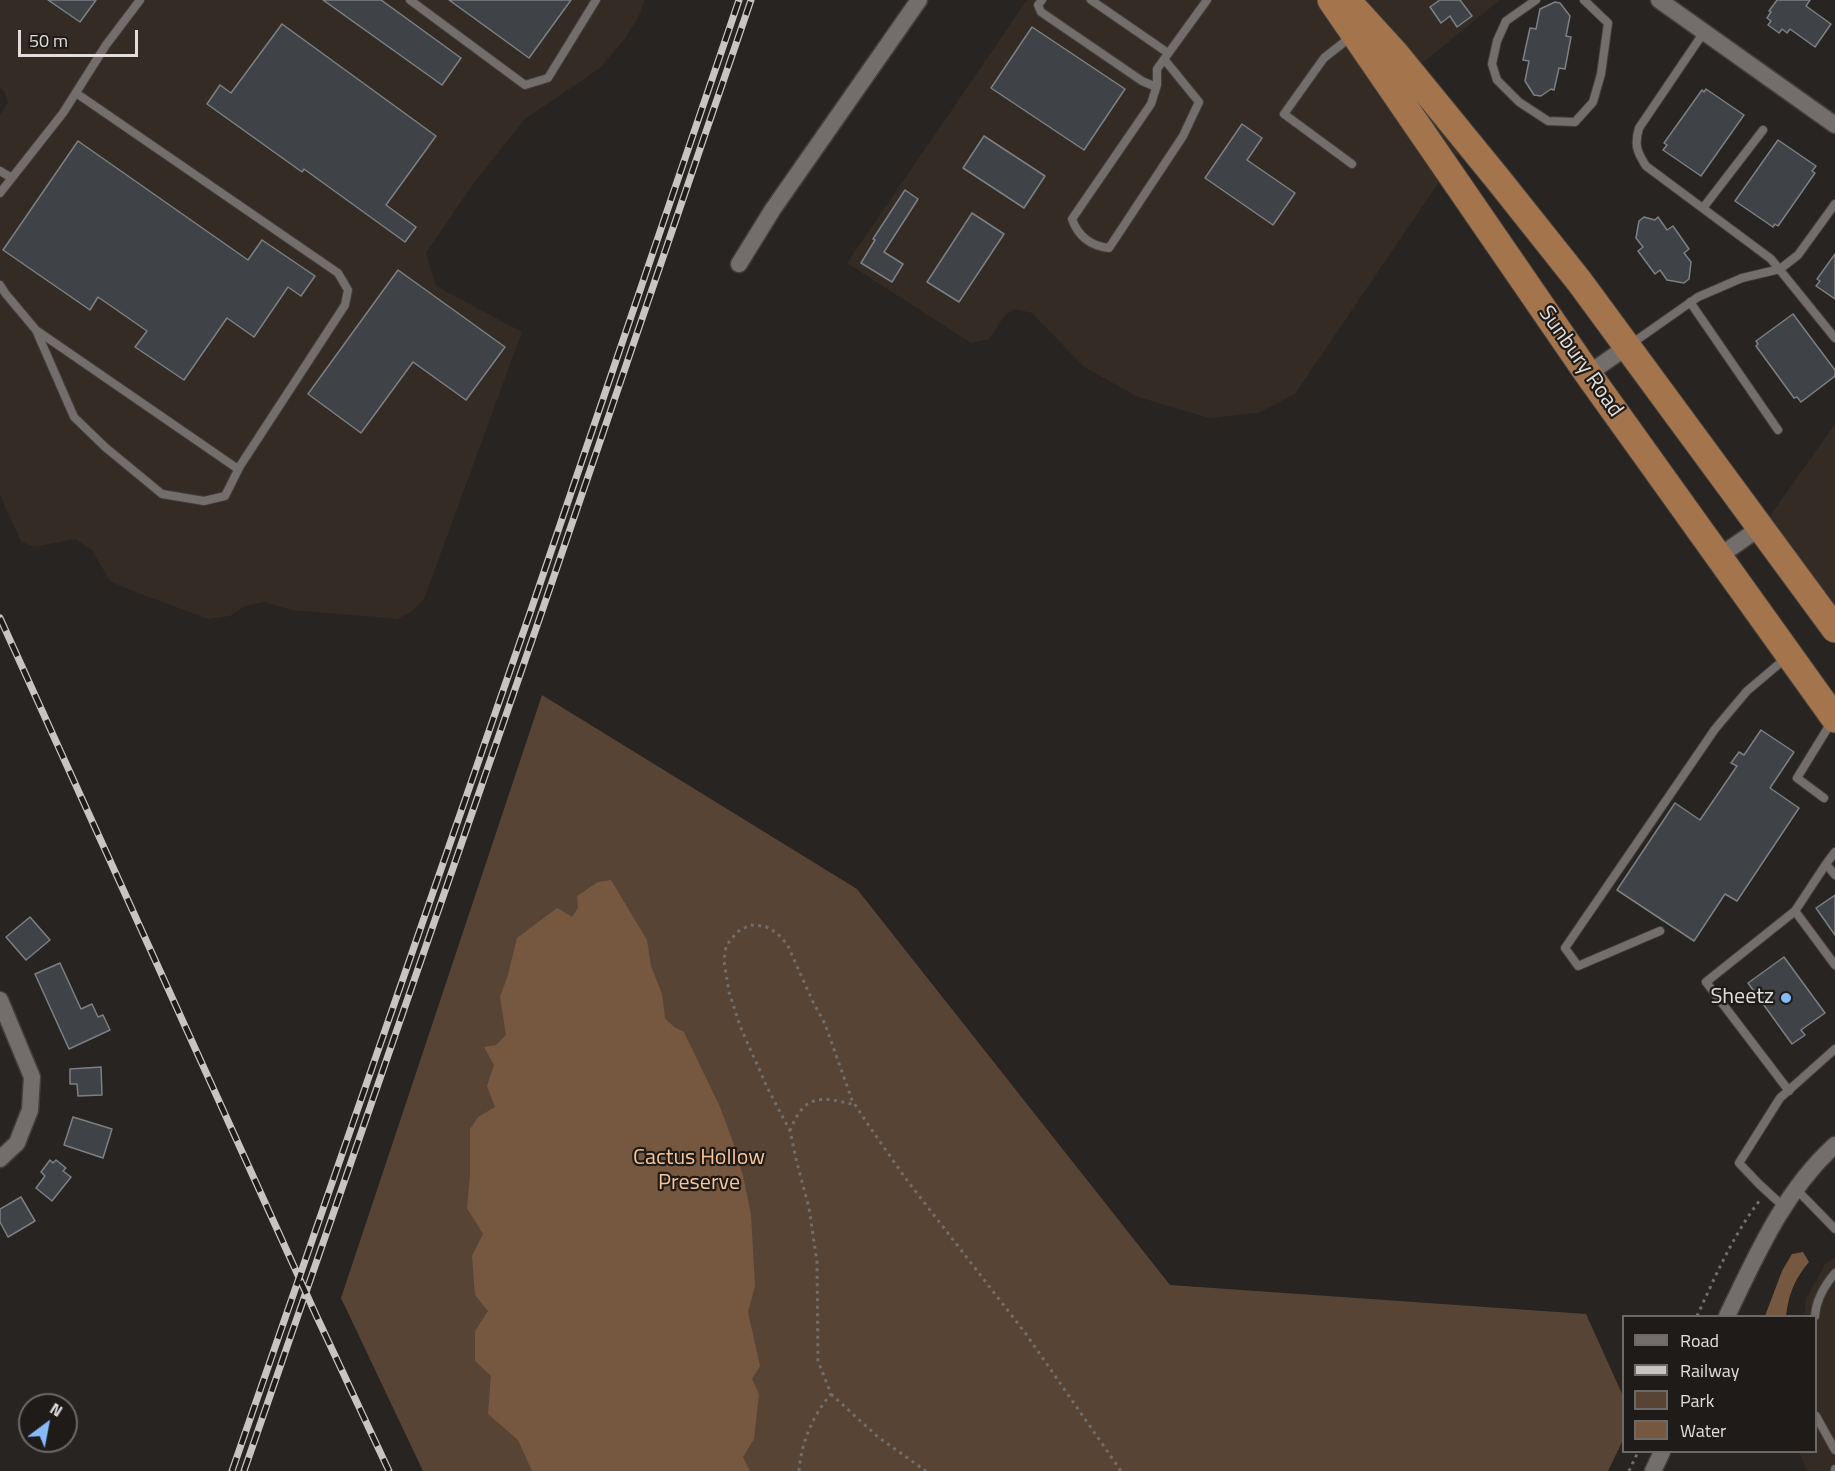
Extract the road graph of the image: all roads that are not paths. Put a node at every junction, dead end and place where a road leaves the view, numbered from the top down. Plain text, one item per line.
1 (140, 0) edge
2 (410, 0) edge
3 (596, 0) edge
4 (919, 0) edge
5 (1042, 0) edge
6 (1091, 0) edge
7 (1207, 0) edge
8 (1331, 0) edge
9 (1347, 0) edge
10 (1536, 0) edge
11 (1584, 0) edge
12 (1659, 0) edge
13 (1704, 32) junction
14 (1354, 33) junction
15 (1166, 56) junction
16 (1156, 87) junction
17 (76, 93) junction
18 (1835, 125) edge
19 (1763, 130) dead end
20 (1352, 164) dead end
21 (0, 171) edge
22 (12, 178) junction
23 (0, 193) edge
24 (1835, 204) edge
25 (1703, 208) junction
26 (739, 264) dead end
27 (1780, 269) junction
28 (0, 285) edge
29 (1690, 302) junction
30 (36, 330) junction
31 (1835, 338) edge
32 (1628, 346) junction
33 (1588, 374) junction
34 (1778, 430) dead end
35 (238, 469) junction
36 (1761, 527) junction
37 (1718, 557) junction
38 (1835, 629) edge
39 (1789, 655) junction
40 (1834, 718) edge
41 (1824, 798) dead end
42 (1835, 852) edge
43 (1826, 864) junction
44 (1835, 876) edge
45 (1795, 911) junction
46 (1660, 931) dead end
47 (1835, 965) edge
48 (0, 1000) edge
49 (1835, 1049) edge
50 (1789, 1091) junction
51 (1835, 1145) edge
52 (0, 1159) edge
53 (1796, 1189) junction
54 (1784, 1207) junction
55 (1835, 1228) edge
56 (1835, 1273) edge
57 (1728, 1315) edge
58 (1815, 1315) edge
59 (1817, 1419) edge
60 (1835, 1450) edge
61 (1662, 1453) edge
62 (1653, 1471) edge

1 - 17 lane
2 - 3 lane
4 - 26 street
5 - 16 lane
6 - 15 lane
7 - 15 lane
8 - 14 highway, Sunbury Road
9 - 32 highway, Sunbury Road
10 - 11 lane
12 - 13 street
13 - 18 street
13 - 25 lane
14 - 20 lane
14 - 33 highway, Sunbury Road
15 - 16 lane
15 - 16 lane
17 - 22 lane
17 - 35 lane
19 - 25 lane
21 - 22 lane
22 - 23 lane
24 - 27 lane
25 - 27 lane
27 - 29 lane
27 - 31 lane
28 - 30 lane
29 - 32 lane
29 - 34 lane
30 - 35 lane
30 - 35 lane
32 - 33 street
32 - 36 highway, Sunbury Road
33 - 37 highway, Sunbury Road
36 - 37 street
36 - 38 highway, Sunbury Road
37 - 39 highway, Sunbury Road
39 - 40 highway, Sunbury Road
39 - 46 lane
40 - 41 lane
42 - 43 lane
43 - 44 lane
43 - 45 lane
45 - 47 lane
45 - 50 lane
48 - 52 street
49 - 50 lane
50 - 54 lane
51 - 53 street
53 - 54 street
53 - 55 lane
54 - 57 street
56 - 58 lane
59 - 60 lane
61 - 62 street

